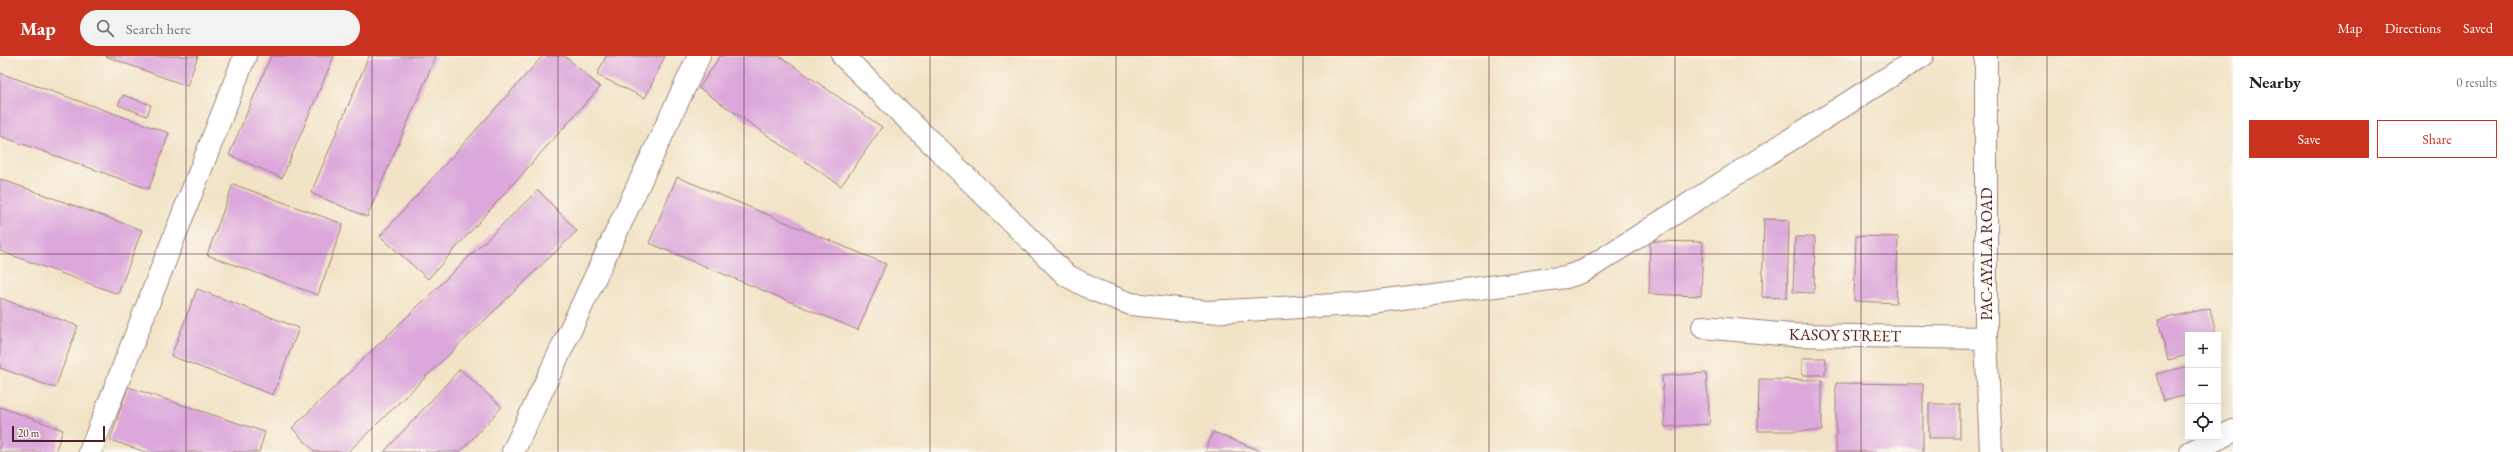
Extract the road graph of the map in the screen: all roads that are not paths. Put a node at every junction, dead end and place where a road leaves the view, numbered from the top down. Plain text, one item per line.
1 (245, 56) edge
2 (699, 56) edge
3 (843, 56) edge
4 (1922, 56) edge
5 (1986, 56) edge
6 (1703, 326) dead end
7 (1986, 338) junction
8 (2233, 431) edge
9 (90, 452) edge
10 (513, 452) edge
11 (1991, 452) edge
12 (2191, 452) edge

1 - 9 street
2 - 10 street
3 - 4 street
5 - 7 street, PAC-AYALA ROAD
6 - 7 street, KASOY STREET
7 - 11 street, PAC-AYALA ROAD
8 - 12 street

